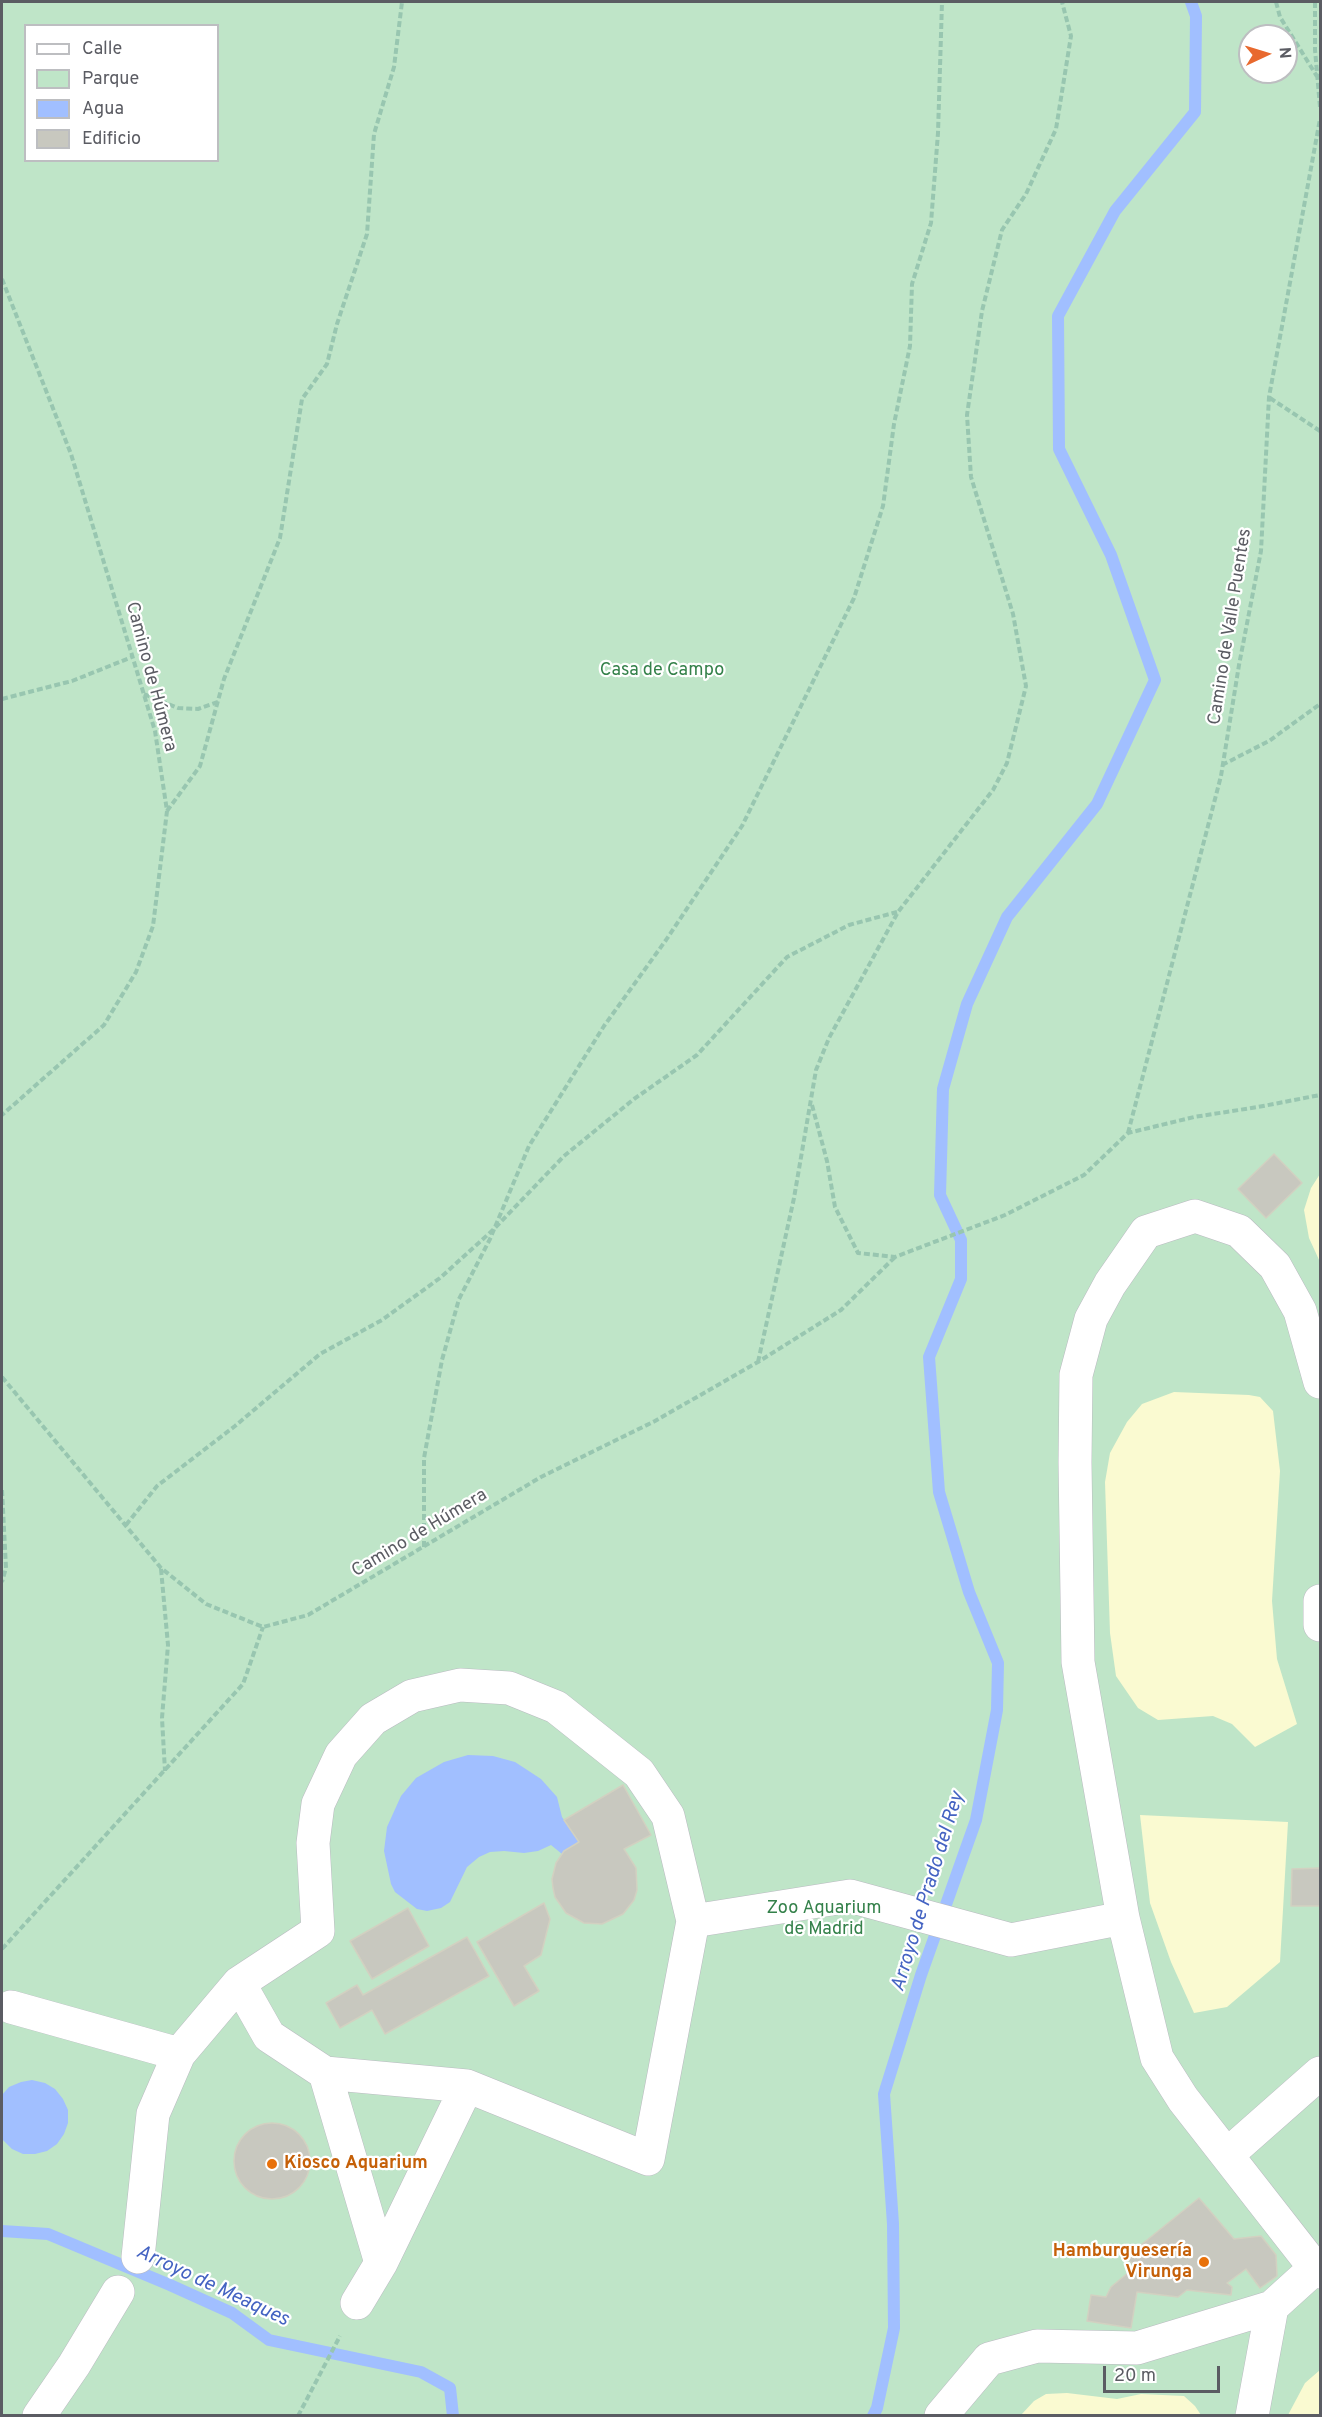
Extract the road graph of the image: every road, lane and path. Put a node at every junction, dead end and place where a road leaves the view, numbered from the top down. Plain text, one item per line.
1 (402, 2) edge
2 (942, 2) edge
3 (1062, 2) edge
4 (1276, 2) edge
5 (1315, 2) edge
6 (1318, 78) junction
7 (1320, 108) edge
8 (1320, 119) edge
9 (2, 279) edge
10 (1269, 397) junction
11 (1320, 431) edge
12 (132, 657) junction
13 (143, 693) junction
14 (2, 699) edge
15 (218, 702) junction
16 (1320, 704) edge
17 (1222, 765) junction
18 (167, 812) junction
19 (898, 912) junction
20 (1320, 1095) edge
21 (811, 1103) junction
22 (2, 1114) edge
23 (1128, 1133) junction
24 (494, 1229) junction
25 (895, 1257) junction
26 (758, 1362) junction
27 (2, 1377) edge
28 (1320, 1382) edge
29 (2, 1490) edge
30 (126, 1525) junction
31 (424, 1547) junction
32 (161, 1568) junction
33 (2, 1582) edge
34 (1320, 1601) edge
35 (1320, 1625) edge
36 (263, 1627) junction
37 (165, 1771) junction
38 (1124, 1918) junction
39 (693, 1921) junction
40 (2, 1949) edge
41 (239, 1983) junction
42 (11, 2007) dead end
43 (179, 2054) junction
44 (325, 2073) junction
45 (1320, 2073) edge
46 (467, 2086) junction
47 (1227, 2155) junction
48 (138, 2257) dead end
49 (381, 2263) junction
50 (1318, 2270) edge
51 (118, 2292) dead end
52 (357, 2303) joint
53 (1272, 2307) junction
54 (39, 2415) edge
55 (298, 2415) edge
56 (941, 2415) edge
57 (1252, 2415) edge

1 - 15 path
2 - 24 path
3 - 19 path
4 - 6 path
5 - 6 path
6 - 7 path
8 - 10 path, Camino de Valle Puentes
9 - 12 path, Camino de Húmera
10 - 11 path
10 - 17 path, Camino de Valle Puentes
12 - 13 path, Camino de Húmera
12 - 14 path
13 - 15 path
13 - 18 path, Camino de Húmera
15 - 18 path
16 - 17 path
17 - 23 path, Camino de Valle Puentes
18 - 22 path, Camino de Húmera
19 - 21 path
19 - 24 path
20 - 23 path
21 - 25 path
21 - 26 path
23 - 25 path
24 - 30 path
24 - 31 path
25 - 26 path, Camino de Húmera
26 - 31 path, Camino de Húmera
27 - 30 path
28 - 38 street
29 - 33 path
30 - 32 path
31 - 36 path, Camino de Húmera
32 - 36 path
32 - 37 path
34 - 35 street
36 - 37 path
37 - 40 path
38 - 39 street
38 - 47 street
39 - 41 street
39 - 46 street
41 - 43 street
41 - 44 street
42 - 43 street
43 - 48 street
44 - 46 street
44 - 49 street
45 - 47 street
46 - 49 street
47 - 50 street
49 - 52 street
50 - 53 street
51 - 54 street
52 - 55 path
53 - 56 street
53 - 57 street

